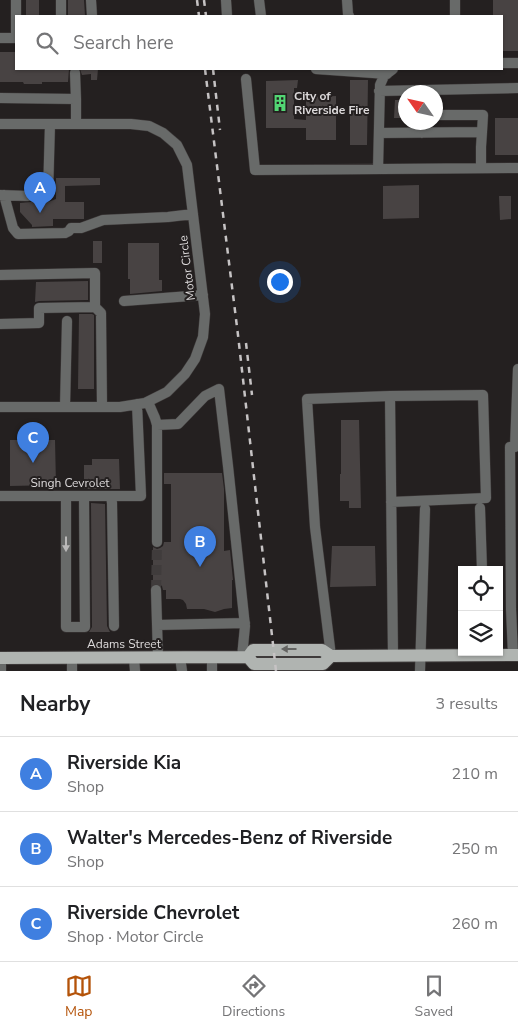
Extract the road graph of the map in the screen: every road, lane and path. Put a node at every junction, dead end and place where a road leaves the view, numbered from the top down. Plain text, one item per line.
1 (16, 0) edge
2 (61, 0) edge
3 (91, 0) edge
4 (226, 0) edge
5 (259, 0) edge
6 (347, 0) edge
7 (455, 0) edge
8 (16, 15) edge
9 (60, 15) edge
10 (92, 15) edge
11 (227, 15) edge
12 (261, 15) edge
13 (348, 15) edge
14 (455, 15) edge
15 (0, 38) edge
16 (15, 38) edge
17 (503, 63) edge
18 (518, 63) edge
19 (353, 70) edge
20 (390, 71) edge
21 (75, 73) dead end
22 (246, 78) dead end
23 (518, 88) edge
24 (379, 91) junction
25 (0, 98) edge
26 (76, 99) junction
27 (443, 115) edge
28 (0, 124) edge
29 (50, 124) junction
30 (76, 124) junction
31 (443, 129) edge
32 (409, 130) edge
33 (482, 132) junction
34 (379, 134) junction
35 (481, 168) junction
36 (518, 168) edge
37 (378, 169) junction
38 (42, 195) dead end
39 (2, 196) edge
40 (28, 196) dead end
41 (193, 214) junction
42 (0, 275) edge
43 (203, 295) junction
44 (124, 301) dead end
45 (96, 307) junction
46 (67, 321) dead end
47 (0, 324) edge
48 (518, 369) edge
49 (390, 396) junction
50 (142, 403) junction
51 (0, 407) edge
52 (65, 407) junction
53 (102, 407) junction
54 (157, 425) junction
55 (516, 446) edge
56 (0, 496) edge
57 (66, 496) junction
58 (84, 496) junction
59 (111, 496) junction
60 (391, 502) junction
61 (480, 508) dead end
62 (425, 509) dead end
63 (157, 542) tunnel mouth
64 (482, 566) edge
65 (514, 586) edge
66 (156, 590) tunnel mouth
67 (245, 623) junction
68 (158, 625) junction
69 (114, 626) dead end
70 (458, 655) edge
71 (515, 655) edge
72 (331, 656) junction
73 (393, 656) junction
74 (420, 656) junction
75 (180, 657) junction
76 (212, 657) junction
77 (245, 657) junction
78 (0, 658) edge
79 (72, 658) junction
80 (134, 658) junction
81 (158, 658) junction
82 (260, 667) edge
83 (0, 671) edge
84 (72, 671) edge
85 (135, 671) edge
86 (182, 671) edge
87 (212, 671) edge
88 (420, 671) edge

1 - 8 street
2 - 9 street
3 - 10 street
4 - 11 street
5 - 12 street
6 - 13 street
7 - 14 street
15 - 16 street
17 - 18 street
19 - 20 street
20 - 24 street
21 - 26 street
22 - 37 street
23 - 24 street
24 - 34 street
25 - 26 street
26 - 30 street
27 - 33 street
28 - 29 street, Motor Circle
29 - 30 street, Motor Circle
29 - 38 street
30 - 41 street, Motor Circle
31 - 33 street
32 - 34 street
33 - 35 street
34 - 37 street
35 - 36 street
35 - 37 street
39 - 40 street
39 - 41 street
41 - 43 street, Motor Circle
42 - 45 street
43 - 44 street
43 - 50 street, Motor Circle
45 - 47 street
45 - 53 street
46 - 52 street
48 - 55 street
49 - 60 street
49 - 60 street
49 - 72 street
50 - 53 street, Motor Circle
50 - 54 street
50 - 59 street, Singh Cevrolet
51 - 52 street, Motor Circle
52 - 53 street, Motor Circle
54 - 63 street
54 - 67 street
55 - 65 street
56 - 57 street, Singh Cevrolet
57 - 58 street, Singh Cevrolet
57 -> 58 street
58 - 59 street, Singh Cevrolet
59 - 69 street
60 - 73 street
61 - 64 street
62 - 74 street
65 - 71 street
66 - 68 street
67 - 68 street
67 - 77 street
68 - 81 street
70 - 74 main road, Adams Street
72 - 73 main road, Adams Street
72 -> 77 main road, Adams Street
72 - 82 main road, Adams Street
73 - 74 main road, Adams Street
74 - 88 street
75 - 76 main road, Adams Street
75 - 81 main road, Adams Street
75 - 86 street
76 - 77 main road, Adams Street
76 - 87 street
77 - 82 main road, Adams Street
78 - 79 main road, Adams Street
78 - 83 street
79 - 80 main road, Adams Street
79 - 84 street
80 - 81 main road, Adams Street
80 - 85 street

